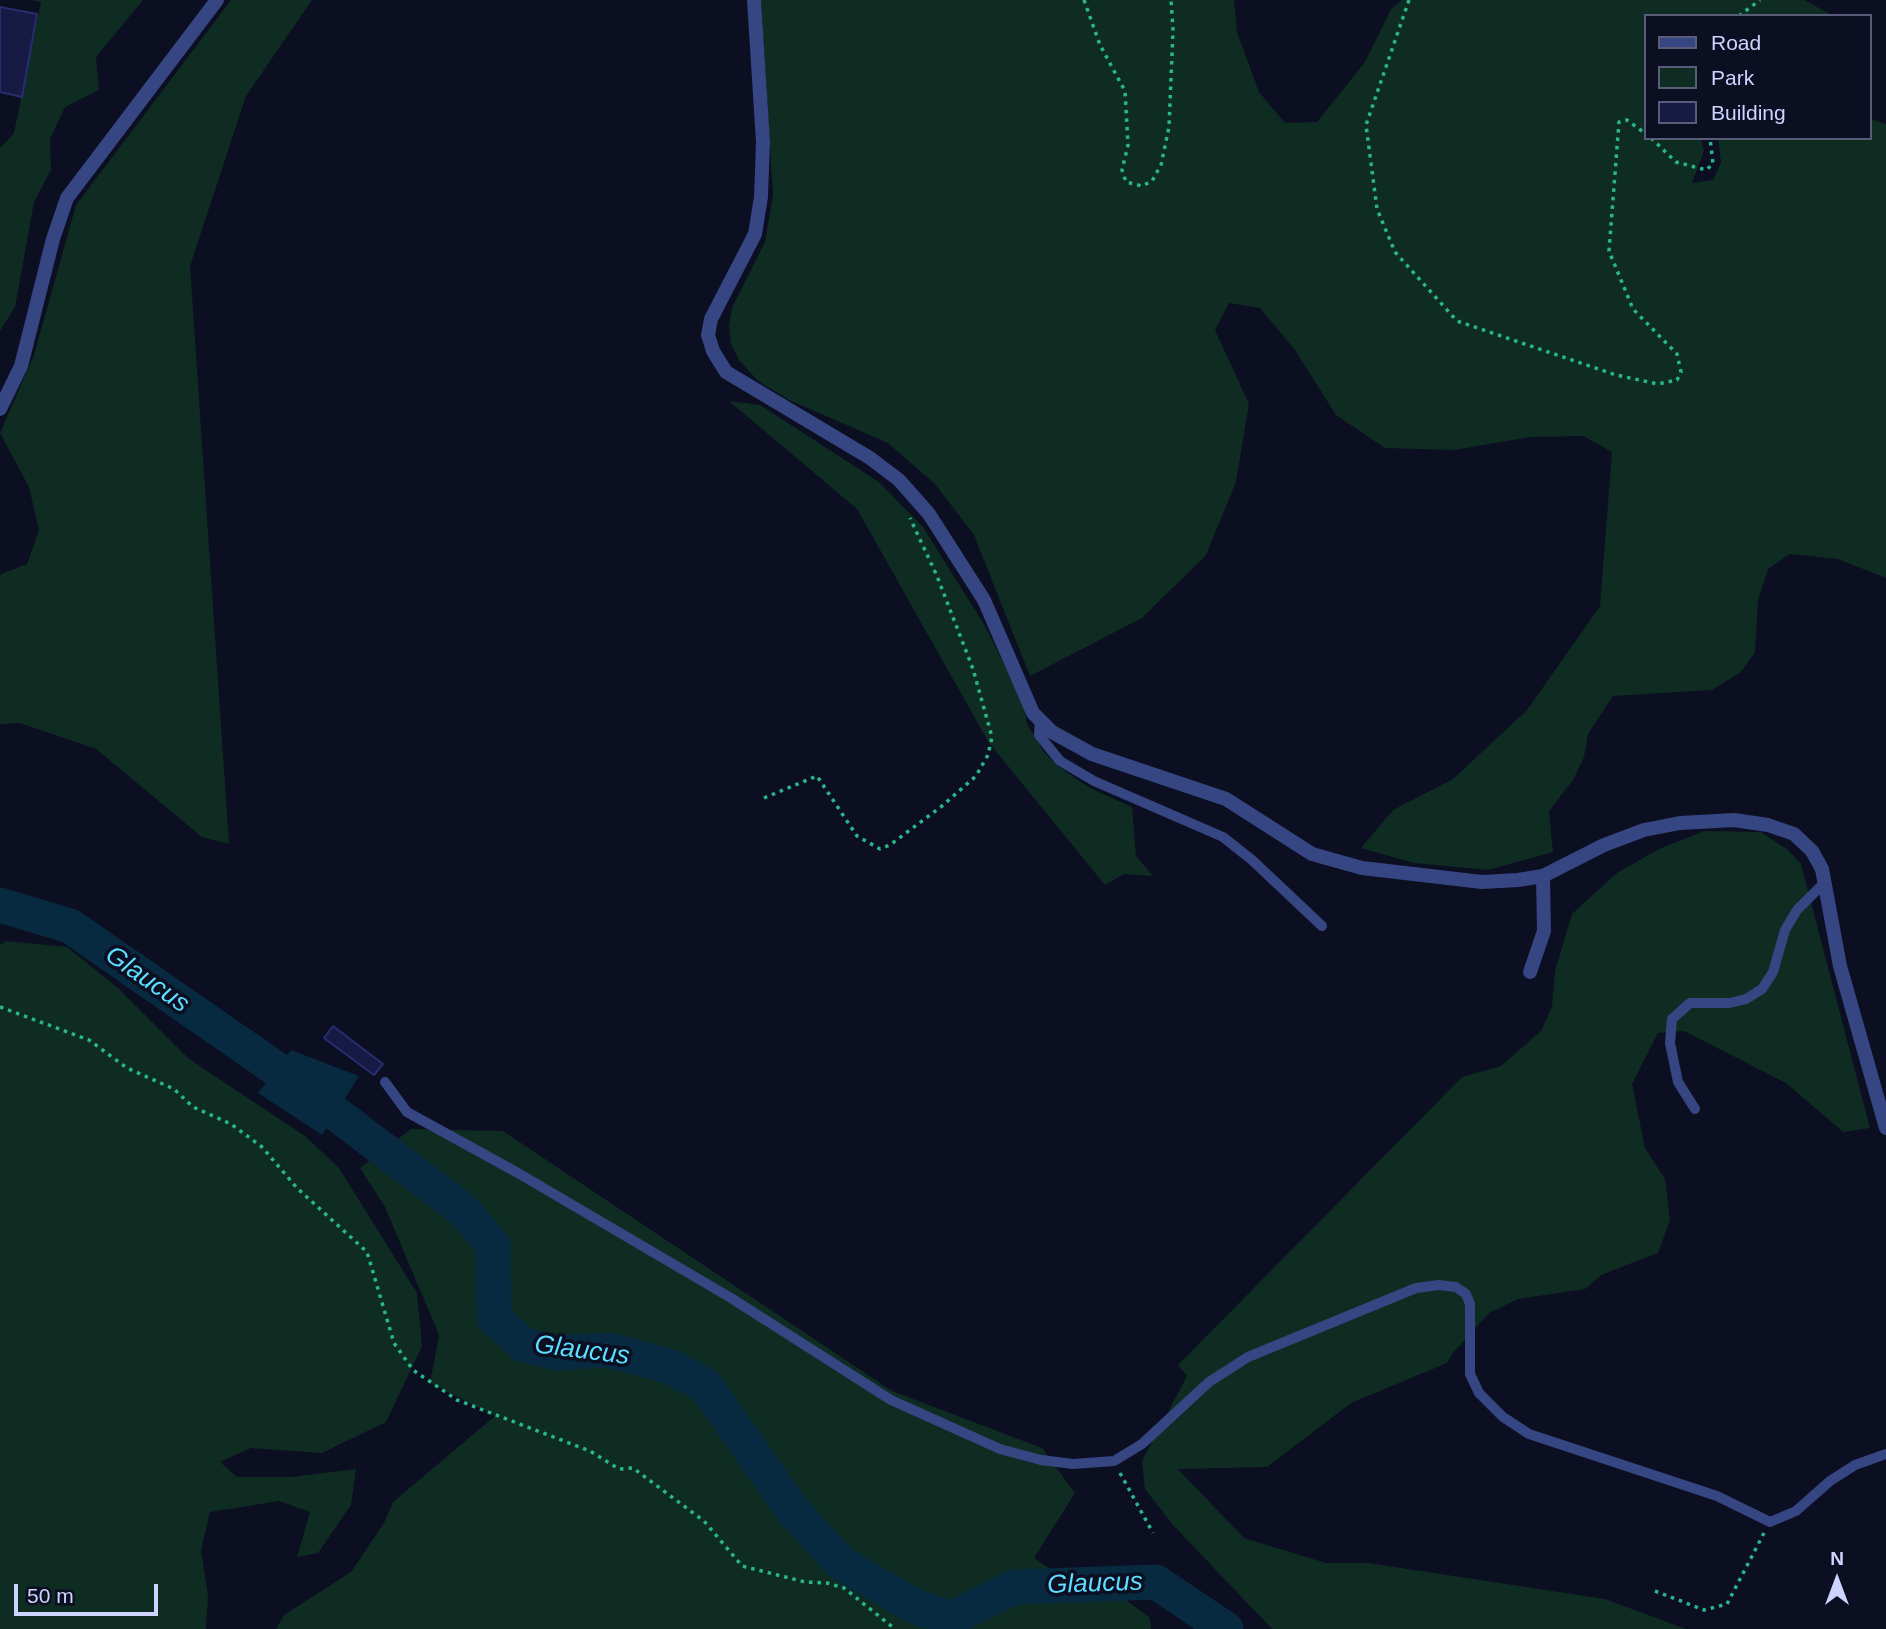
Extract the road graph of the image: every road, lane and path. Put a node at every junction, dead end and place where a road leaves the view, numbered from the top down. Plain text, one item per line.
1 (217, 0) edge
2 (754, 0) edge
3 (1084, 0) edge
4 (1171, 0) edge
5 (1409, 0) edge
6 (1760, 0) edge
7 (1742, 14) edge
8 (1644, 133) edge
9 (1653, 140) edge
10 (1710, 140) edge
11 (0, 410) edge
12 (904, 507) dead end
13 (1040, 720) junction
14 (764, 798) dead end
15 (1543, 876) junction
16 (1824, 883) junction
17 (1322, 926) dead end
18 (1530, 972) dead end
19 (0, 1007) edge
20 (385, 1082) dead end
21 (1695, 1109) dead end
22 (1886, 1128) edge
23 (1886, 1454) edge
24 (1114, 1461) junction
25 (1770, 1522) junction
26 (1153, 1533) dead end
27 (1655, 1591) dead end
28 (895, 1629) edge

1 - 11 street
2 - 13 street
3 - 4 path
5 - 8 path
6 - 7 path
9 - 10 path
12 - 14 path
13 - 15 street
13 - 17 lane
15 - 16 street
15 - 18 street
16 - 21 lane
16 - 22 street
19 - 28 path
20 - 24 lane
23 - 25 lane
24 - 25 lane
24 - 26 path
25 - 27 path

